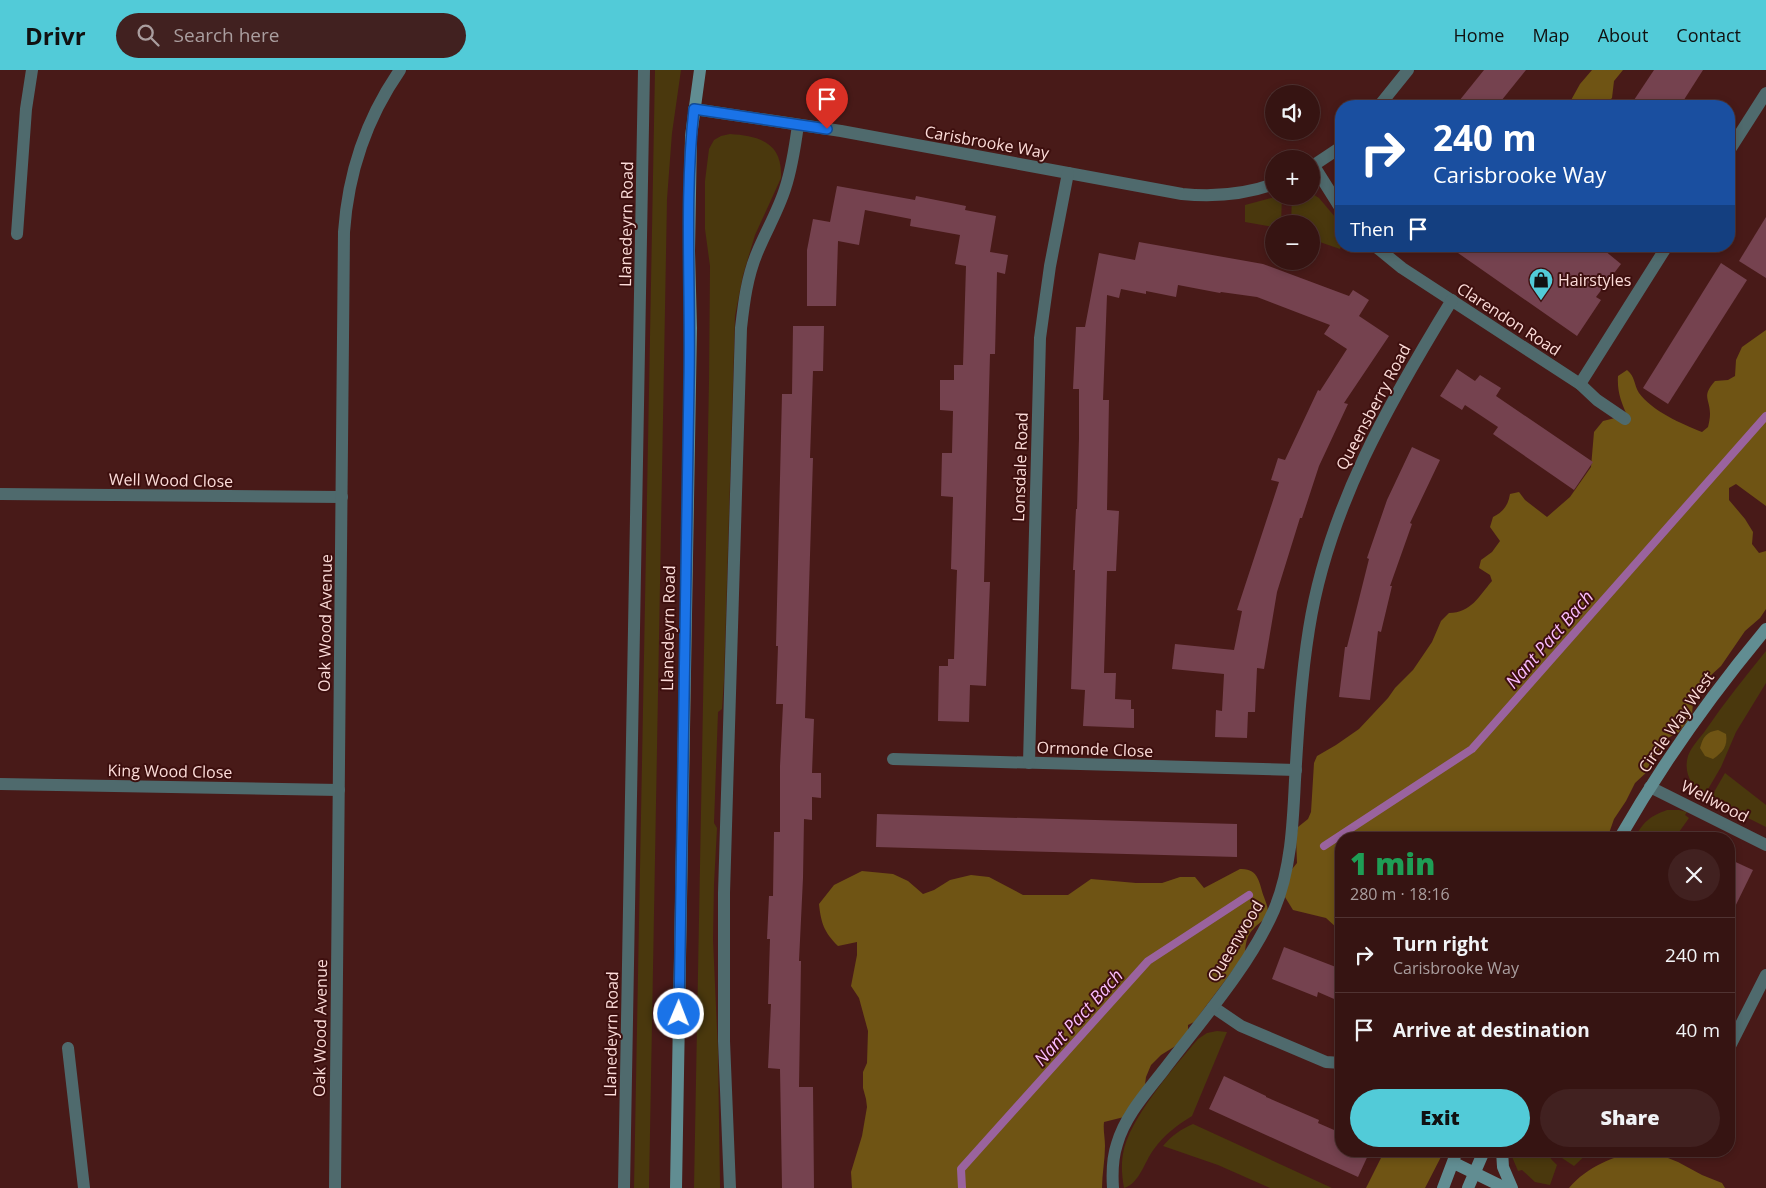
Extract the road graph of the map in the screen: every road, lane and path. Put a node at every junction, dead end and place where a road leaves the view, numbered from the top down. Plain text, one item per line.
1 (32, 70) edge
2 (400, 70) edge
3 (644, 70) edge
4 (700, 70) edge
5 (1408, 70) edge
6 (1766, 93) edge
7 (1383, 100) edge
8 (694, 109) junction
9 (798, 125) junction
10 (1735, 142) edge
11 (1335, 151) edge
12 (1320, 161) edge
13 (1068, 173) junction
14 (1320, 179) edge
15 (1265, 186) edge
16 (1335, 200) edge
17 (17, 234) dead end
18 (1382, 252) edge
19 (1663, 252) edge
20 (1452, 300) junction
21 (1580, 384) junction
22 (1625, 419) dead end
23 (0, 494) edge
24 (342, 497) junction
25 (1766, 629) edge
26 (893, 760) dead end
27 (1029, 763) junction
28 (1296, 770) junction
29 (0, 784) edge
30 (1650, 787) junction
31 (339, 790) junction
32 (1624, 832) edge
33 (1766, 845) edge
34 (1766, 975) edge
35 (1213, 1007) junction
36 (1735, 1036) edge
37 (68, 1048) dead end
38 (1335, 1063) edge
39 (1456, 1157) edge
40 (1481, 1157) edge
41 (1502, 1157) edge
42 (1474, 1173) junction
43 (84, 1188) edge
44 (335, 1188) edge
45 (624, 1188) edge
46 (676, 1188) edge
47 (730, 1188) edge
48 (1113, 1188) edge
49 (1443, 1188) edge
50 (1468, 1188) edge
51 (1505, 1188) edge
52 (1512, 1188) edge

1 - 17 street
2 - 24 street, Oak Wood Avenue
3 - 45 street, Llanedeyrn Road
4 - 8 street, Llanedeyrn Road
5 - 7 street
6 - 10 street
8 - 9 street, Carisbrooke Way
8 - 46 street, Llanedeyrn Road
9 - 13 street, Carisbrooke Way
9 - 47 street
11 - 12 street
13 - 15 street, Carisbrooke Way
13 - 27 street, Lonsdale Road
14 - 16 street
18 - 20 street, Clarendon Road
19 - 21 street
20 - 21 street, Clarendon Road
20 - 28 street, Queensberry Road
21 - 22 street, Clarendon Road
23 - 24 street, Well Wood Close
24 - 31 street, Oak Wood Avenue
25 - 30 street, Circle Way West
26 - 27 street, Ormonde Close
27 - 28 street, Ormonde Close
28 - 35 street, Queenwood
29 - 31 street, King Wood Close
30 - 32 street, Circle Way West
30 - 33 street, Wellwood
31 - 44 street, Oak Wood Avenue
34 - 36 street
35 - 38 street, Queenwood
35 - 48 street, Queenwood
37 - 43 street
39 - 42 street
39 - 49 street
40 - 42 street
41 - 52 street
42 - 50 street
42 - 51 street

